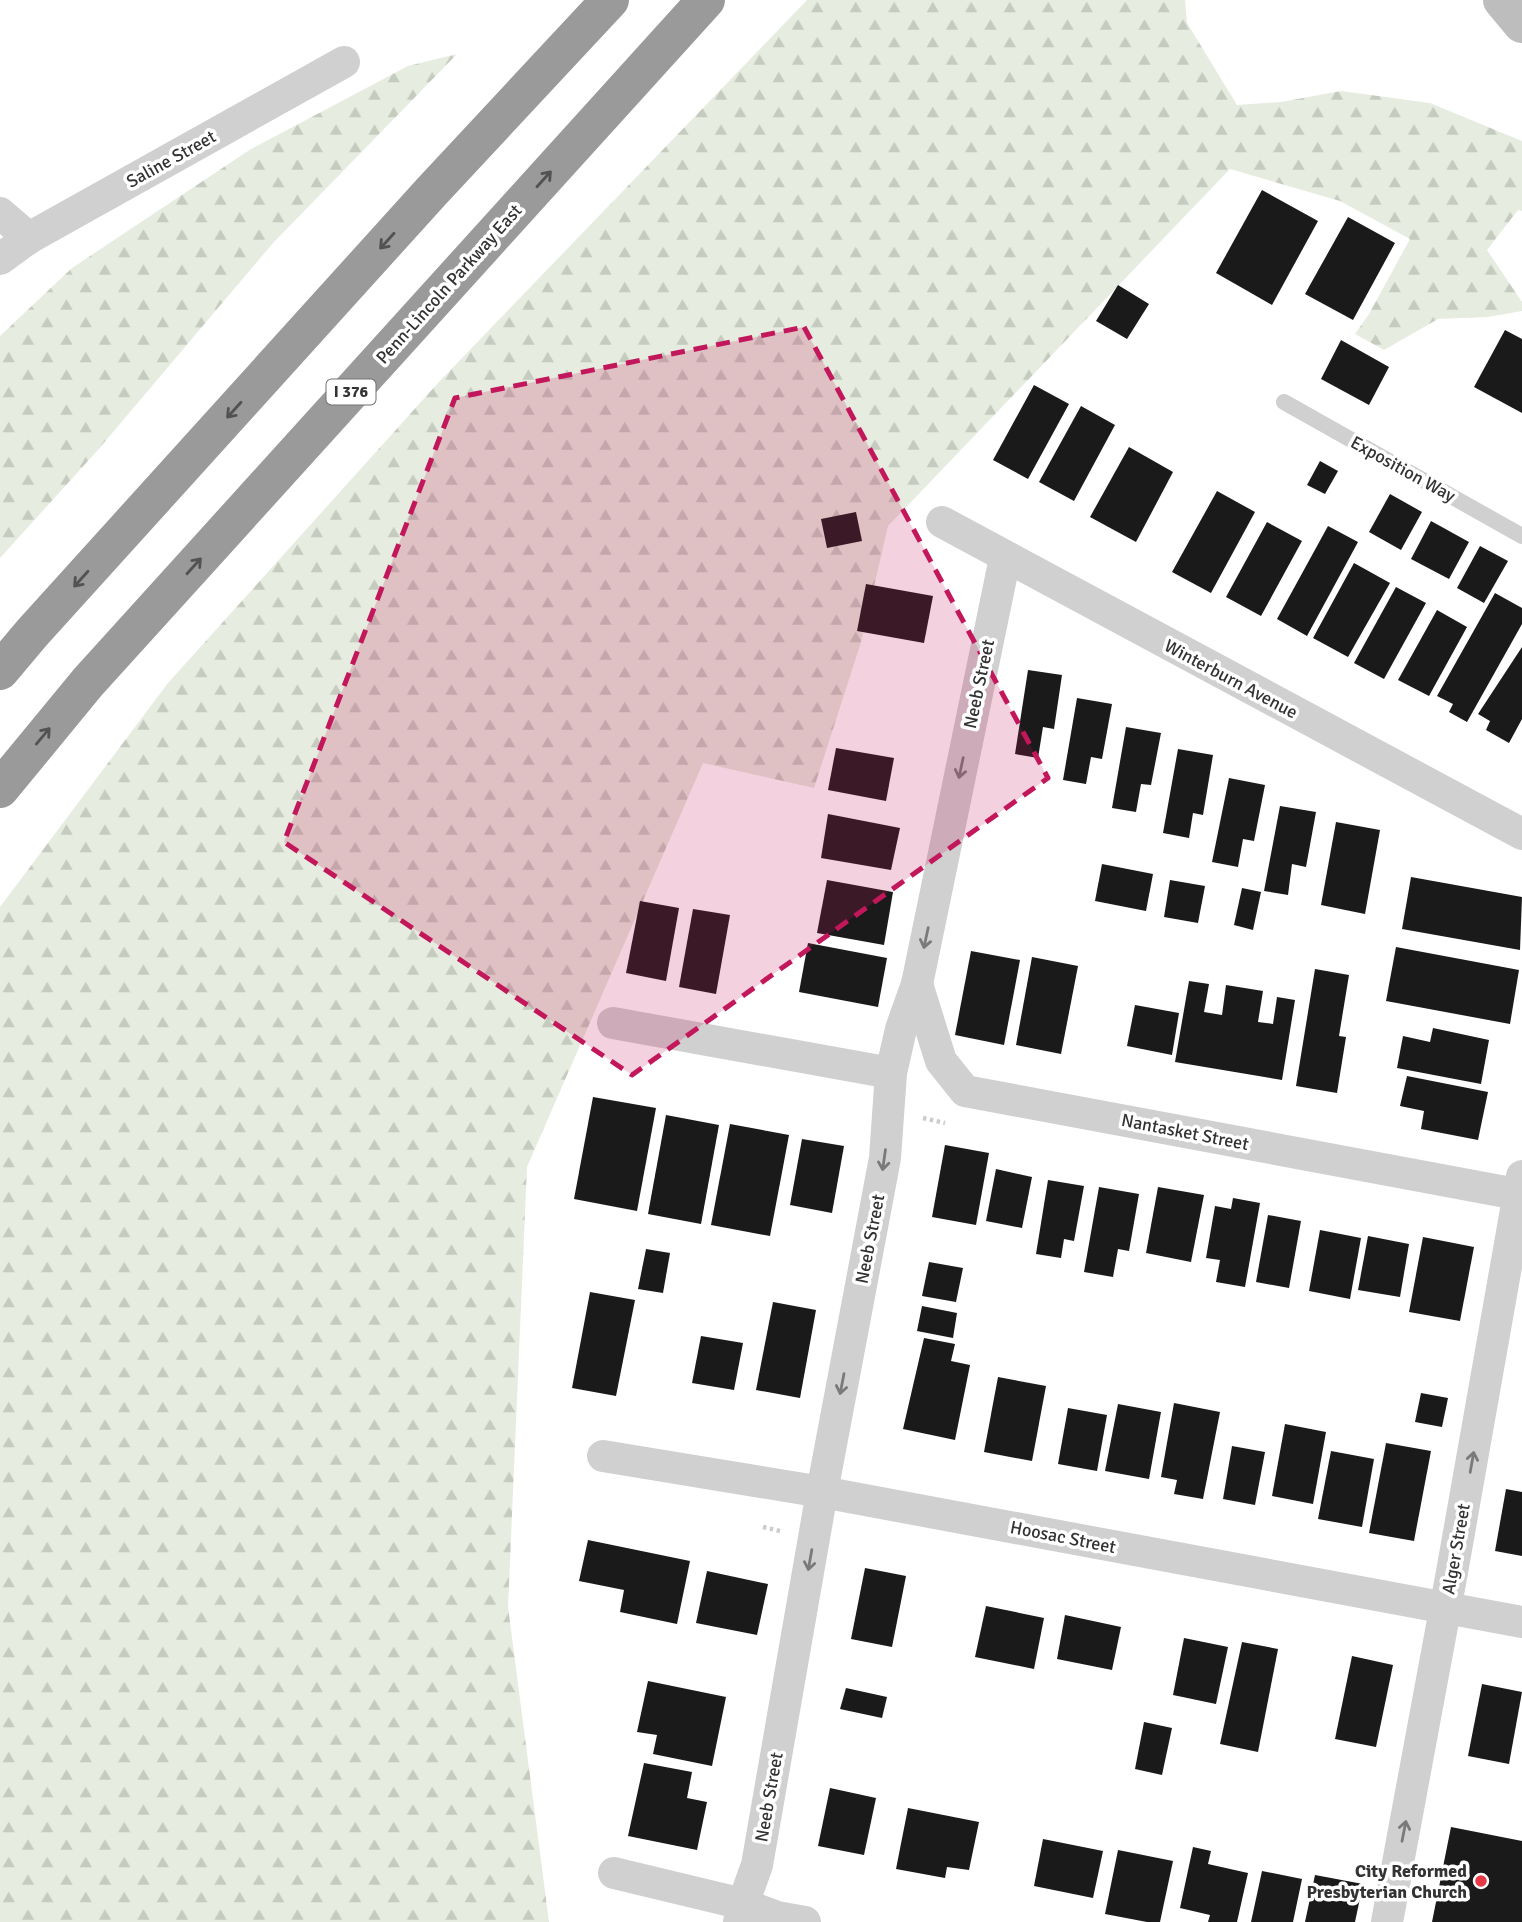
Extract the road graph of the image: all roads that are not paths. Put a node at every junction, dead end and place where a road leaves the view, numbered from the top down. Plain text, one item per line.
1 (588, 0) edge
2 (610, 0) edge
3 (706, 0) edge
4 (1502, 0) edge
5 (1522, 24) edge
6 (344, 62) dead end
7 (432, 191) junction
8 (0, 213) edge
9 (29, 238) junction
10 (0, 259) edge
11 (1284, 401) dead end
12 (942, 522) dead end
13 (1522, 536) edge
14 (1005, 558) junction
15 (0, 671) edge
16 (0, 789) edge
17 (1522, 834) edge
18 (917, 984) junction
19 (613, 1023) dead end
20 (891, 1073) junction
21 (1521, 1189) edge
22 (603, 1455) dead end
23 (822, 1492) junction
24 (1446, 1609) junction
25 (1522, 1622) edge
26 (614, 1873) dead end
27 (741, 1913) edge
28 (805, 1922) edge
29 (1387, 1922) edge

1 - 7 highway
2 - 7 highway
16 -> 3 highway, Penn-Lincoln Parkway East / I 376
4 - 5 main road
6 - 9 street, Saline Street
7 -> 15 highway
8 - 9 street
9 - 10 street, Saline Street
11 - 13 lane, Exposition Way
12 - 14 street, Winterburn Avenue
14 - 17 street, Winterburn Avenue
14 -> 18 street, Neeb Street
18 - 20 street, Neeb Street
18 - 21 street, Nantasket Street
19 - 20 street
20 -> 23 street, Neeb Street
24 -> 21 street, Alger Street
22 - 23 street, Hoosac Street
23 - 24 street, Hoosac Street
23 -> 27 street, Neeb Street
24 - 25 street, Hoosac Street
29 -> 24 street, Alger Street
26 - 27 street
27 - 28 street

